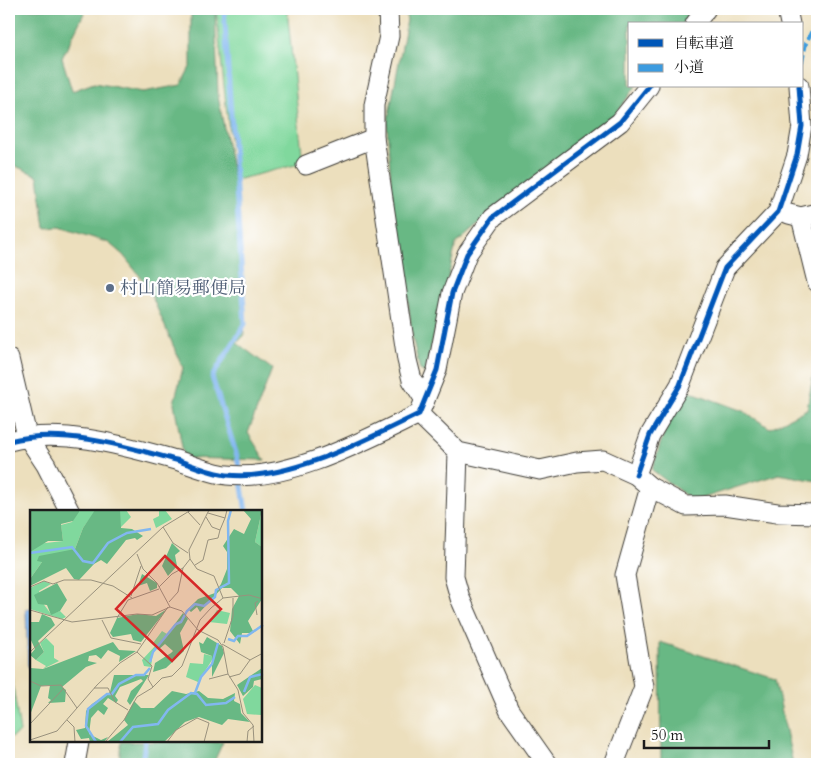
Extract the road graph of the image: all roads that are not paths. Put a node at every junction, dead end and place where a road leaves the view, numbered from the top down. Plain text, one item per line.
1 (388, 9) edge
2 (706, 9) edge
3 (787, 9) edge
4 (696, 22) edge
5 (790, 22) edge
6 (647, 88) edge
7 (799, 88) edge
8 (374, 138) junction
9 (306, 165) dead end
10 (778, 212) junction
11 (809, 215) edge
12 (817, 282) edge
13 (9, 359) edge
14 (422, 407) junction
15 (18, 439) edge
16 (458, 452) junction
17 (643, 481) junction
18 (69, 510) edge
19 (817, 514) edge
20 (78, 743) edge
21 (76, 764) edge
22 (547, 764) edge
23 (614, 764) edge

1 - 8 street
2 - 4 street
3 - 5 street
6 - 14 street
7 - 10 street
8 - 9 street
8 - 14 street
10 - 11 street
10 - 17 street
11 - 12 street
13 - 15 street
14 - 15 street
14 - 16 street
15 - 18 street
16 - 17 street
16 - 22 street
17 - 19 street
17 - 23 street
20 - 21 street

